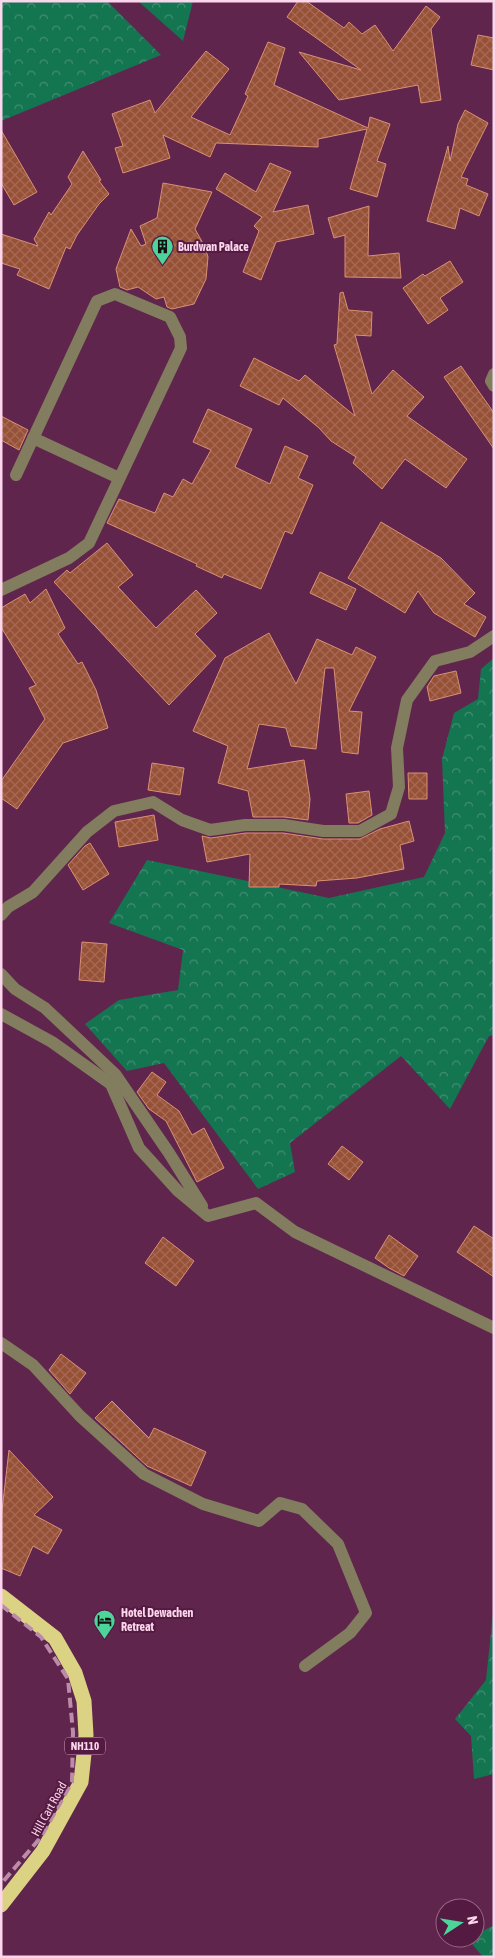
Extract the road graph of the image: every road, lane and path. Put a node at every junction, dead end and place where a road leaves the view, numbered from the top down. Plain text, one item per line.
1 (494, 374) edge
2 (494, 386) edge
3 (33, 438) junction
4 (16, 475) dead end
5 (119, 478) junction
6 (1, 590) edge
7 (494, 636) edge
8 (1, 915) edge
9 (1, 974) edge
10 (1, 1014) edge
11 (208, 1216) junction
12 (494, 1328) edge
13 (1, 1343) edge
14 (1, 1596) edge
15 (305, 1666) dead end
16 (1, 1905) edge

1 - 2 street
3 - 4 street
3 - 5 street
3 - 5 street
5 - 6 street
7 - 8 street
9 - 11 street
10 - 11 street
11 - 12 street
13 - 15 street
14 - 16 highway, Hill Cart Road / NH110

